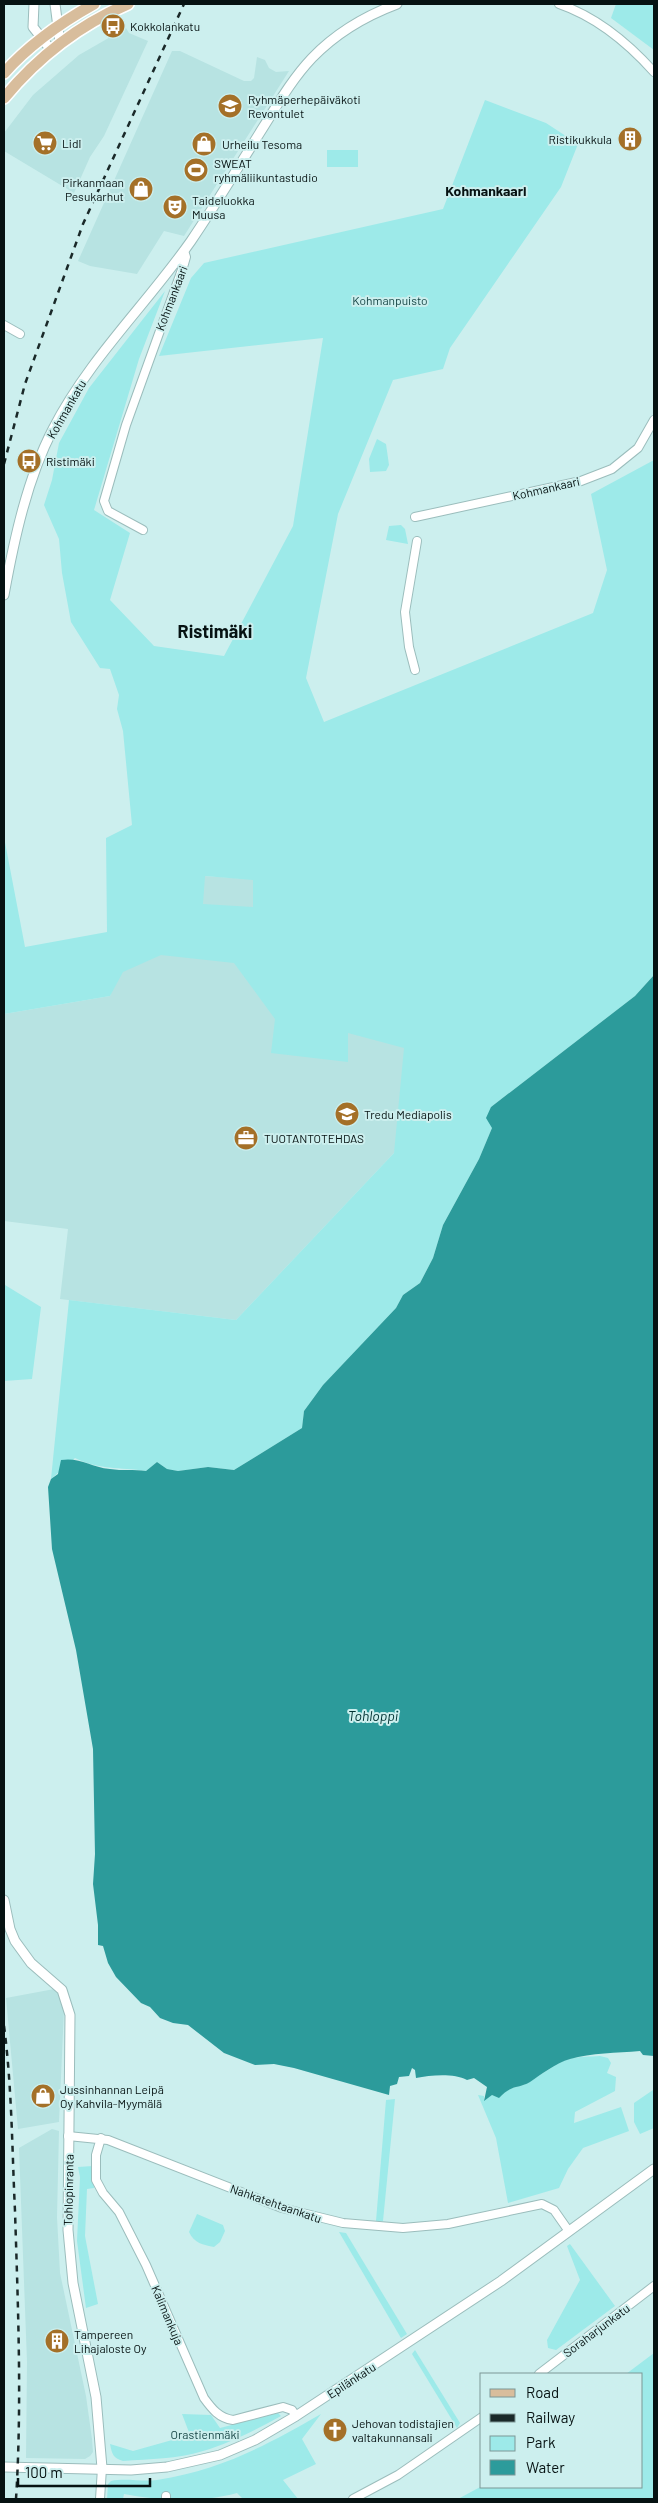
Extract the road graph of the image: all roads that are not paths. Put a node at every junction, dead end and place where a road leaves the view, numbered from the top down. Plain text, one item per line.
1 (34, 4) edge
2 (55, 4) edge
3 (94, 4) edge
4 (128, 4) edge
5 (397, 4) edge
6 (559, 4) edge
7 (58, 24) junction
8 (40, 38) junction
9 (55, 46) junction
10 (654, 72) edge
11 (4, 73) edge
12 (4, 98) edge
13 (184, 251) junction
14 (4, 325) edge
15 (20, 334) dead end
16 (654, 420) edge
17 (415, 517) dead end
18 (143, 530) dead end
19 (417, 541) dead end
20 (4, 596) edge
21 (415, 670) dead end
22 (4, 1900) edge
23 (68, 2136) junction
24 (101, 2138) junction
25 (654, 2169) edge
26 (568, 2230) junction
27 (654, 2286) edge
28 (540, 2373) edge
29 (296, 2416) junction
30 (480, 2418) edge
31 (4, 2467) edge
32 (102, 2468) junction
33 (100, 2499) edge
34 (353, 2499) edge

1 - 8 street
2 - 7 street
3 - 7 main road
4 - 9 main road
5 - 13 street, Kohmankaari
6 - 10 street
7 - 8 main road
7 - 9 street
8 - 9 street
8 - 11 main road
9 - 12 main road
13 - 18 street, Kohmankaari
13 - 20 street, Kohmankatu
14 - 15 street
16 - 17 street, Kohmankaari
19 - 21 street
22 - 23 street, Tohlopinranta
23 - 24 street, Nahkatehtaankatu
23 - 32 street, Tohlopinranta
24 - 26 street, Nahkatehtaankatu
24 - 29 street, Kalimankuja
25 - 26 street, Epilänkatu
26 - 29 street, Epilänkatu
27 - 28 street, Soraharjunkatu
29 - 32 street, Epilänkatu
30 - 34 street
31 - 32 street, Epilänkatu
32 - 33 street, Tohlopinranta

